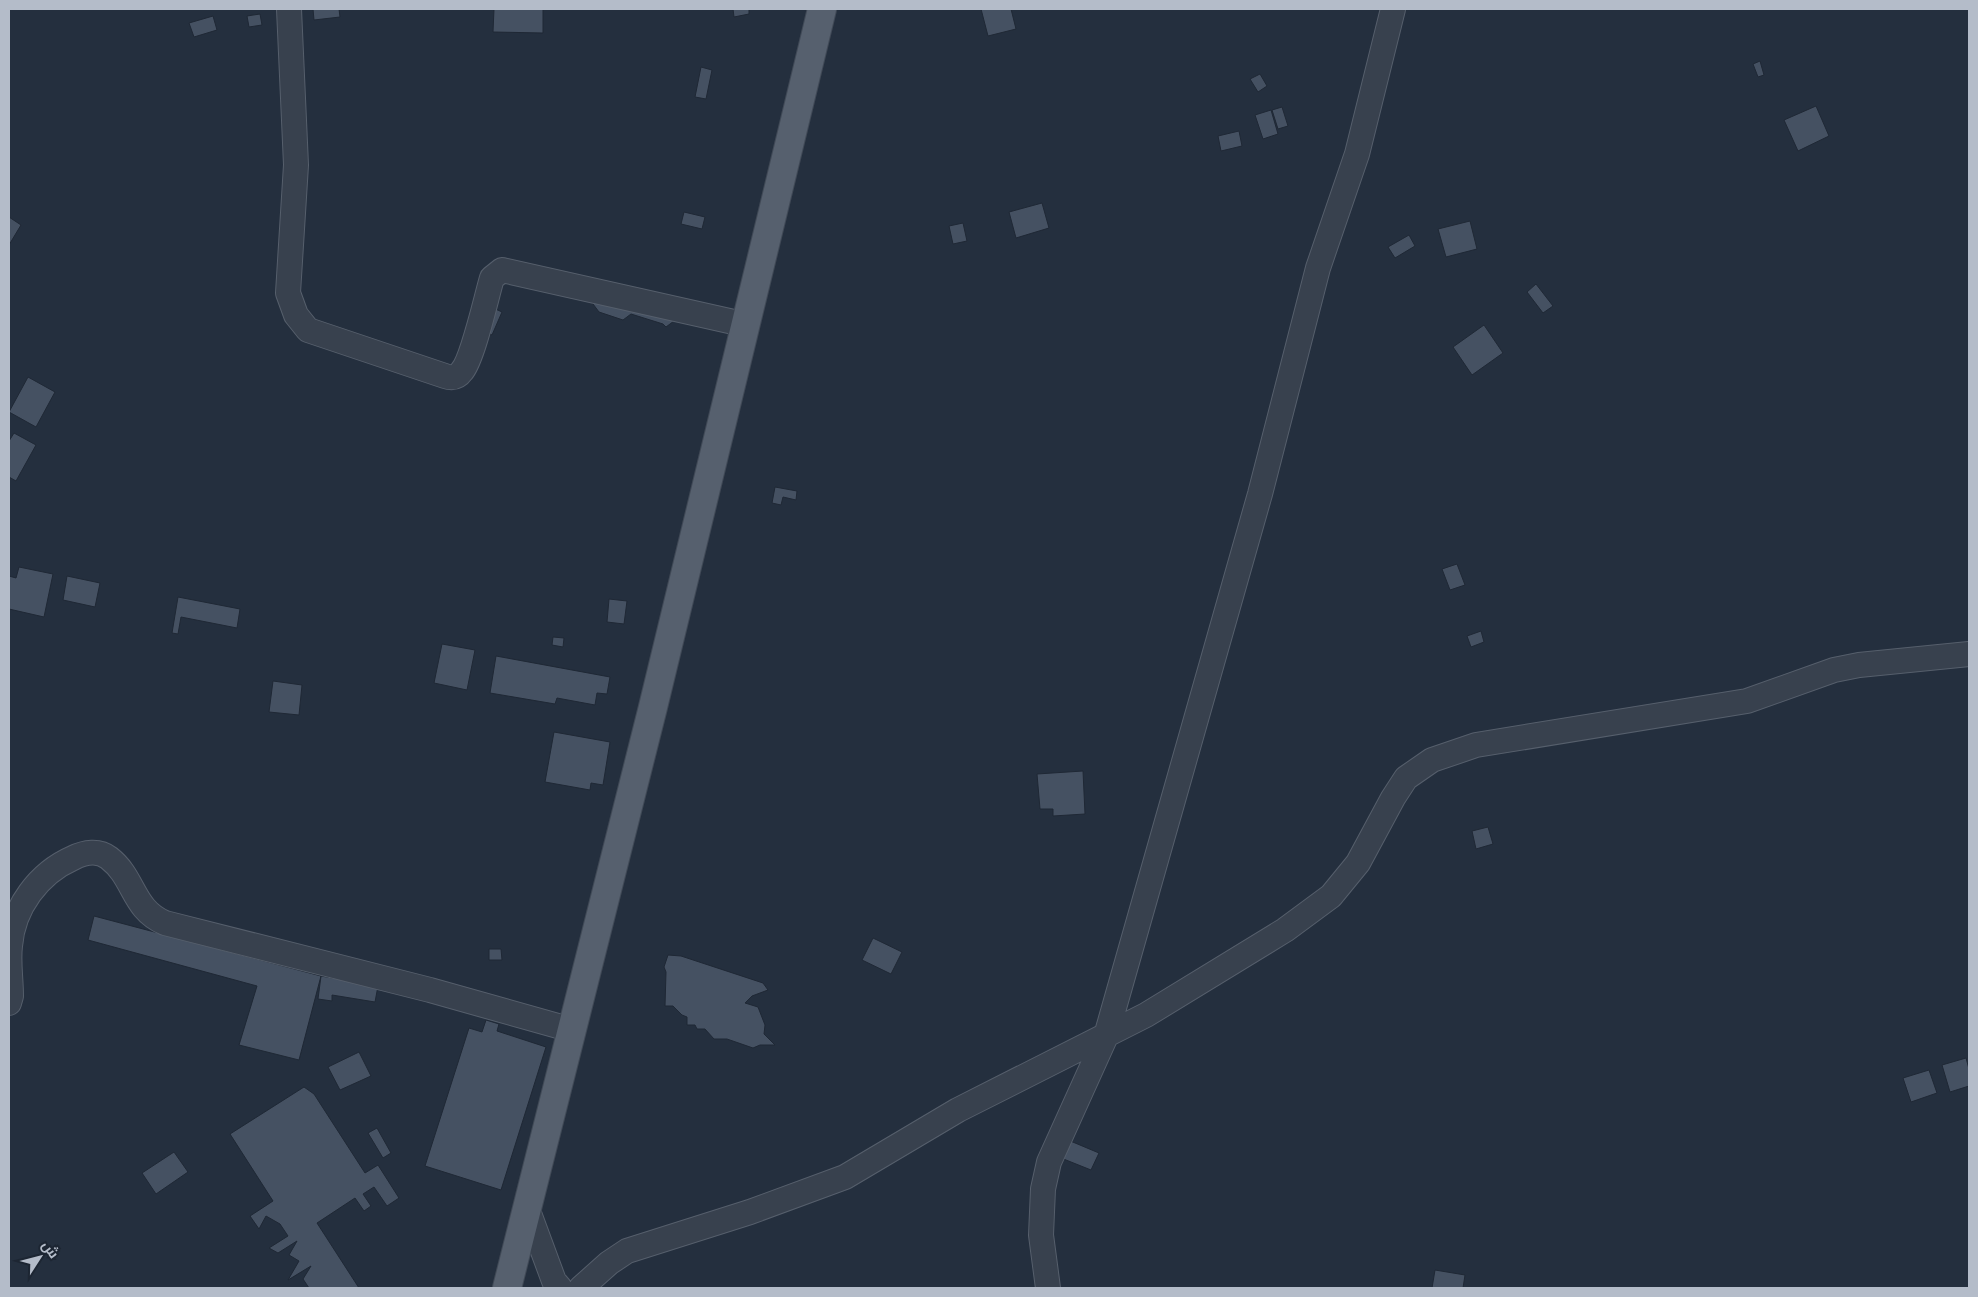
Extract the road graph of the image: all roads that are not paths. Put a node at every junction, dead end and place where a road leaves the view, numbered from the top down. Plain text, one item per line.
1 (289, 9) edge
2 (822, 9) edge
3 (1393, 9) edge
4 (747, 325) junction
5 (1969, 654) edge
6 (9, 1003) edge
7 (572, 1030) junction
8 (1106, 1036) junction
9 (527, 1208) junction
10 (507, 1288) edge
11 (560, 1288) edge
12 (581, 1288) edge
13 (1048, 1288) edge

1 - 4 street
2 - 4 main road
3 - 8 street
4 - 7 main road
5 - 8 street
6 - 7 street
7 - 9 main road
8 - 12 street
8 - 13 street
9 - 10 main road
9 - 11 street

